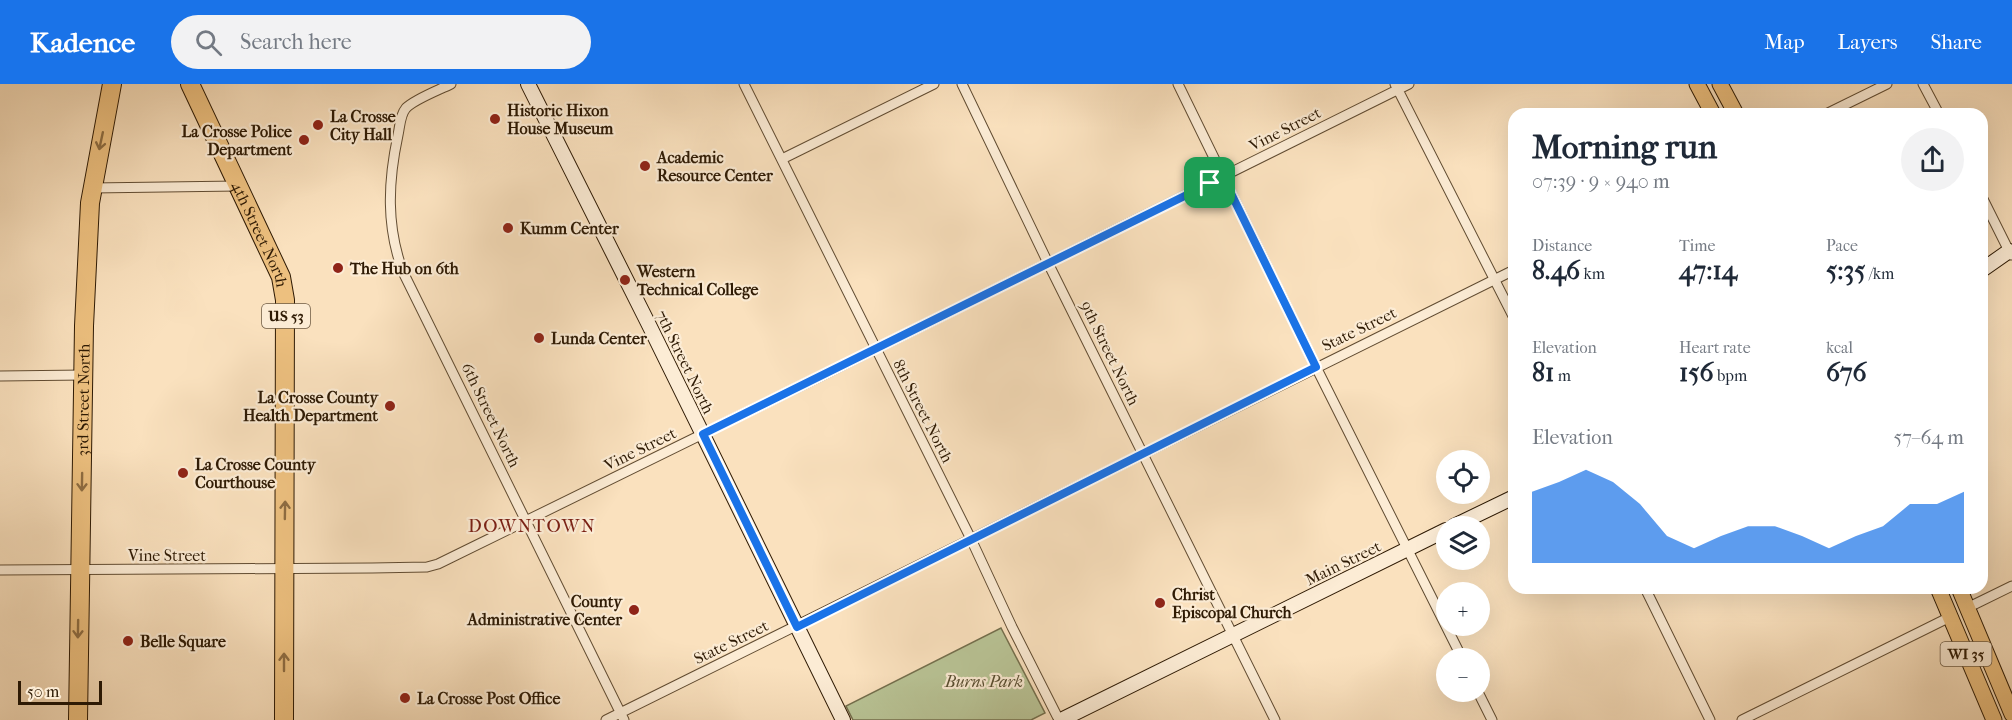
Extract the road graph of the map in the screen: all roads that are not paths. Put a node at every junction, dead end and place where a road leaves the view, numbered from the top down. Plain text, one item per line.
1 (112, 84) edge
2 (190, 84) edge
3 (451, 84) edge
4 (528, 84) edge
5 (744, 84) edge
6 (934, 84) edge
7 (962, 84) edge
8 (1178, 84) edge
9 (1409, 84) edge
10 (1697, 84) edge
11 (1720, 84) edge
12 (1887, 84) edge
13 (1923, 84) edge
14 (1396, 87) edge
15 (1710, 108) edge
16 (1733, 108) edge
17 (1838, 108) edge
18 (1936, 108) edge
19 (782, 159) junction
20 (1223, 177) junction
21 (238, 186) junction
22 (92, 188) junction
23 (1988, 208) edge
24 (2011, 252) edge
25 (1988, 258) edge
26 (1048, 263) junction
27 (1988, 266) edge
28 (1508, 273) edge
29 (1494, 280) junction
30 (1508, 307) edge
31 (875, 349) junction
32 (1316, 367) junction
33 (84, 375) junction
34 (0, 376) edge
35 (703, 434) junction
36 (1143, 454) junction
37 (1508, 500) edge
38 (1475, 516) edge
39 (526, 521) junction
40 (1436, 535) edge
41 (971, 539) junction
42 (1408, 549) junction
43 (285, 569) junction
44 (0, 570) edge
45 (80, 570) junction
46 (2012, 586) edge
47 (1648, 594) edge
48 (1941, 594) edge
49 (1961, 594) edge
50 (1967, 608) junction
51 (1950, 616) junction
52 (797, 627) junction
53 (1234, 635) junction
54 (1457, 648) edge
55 (1483, 702) edge
56 (2012, 714) edge
57 (622, 717) edge
58 (78, 720) edge
59 (284, 720) edge
60 (606, 720) edge
61 (843, 720) edge
62 (1060, 720) edge
63 (1275, 720) edge
64 (1492, 720) edge
65 (1710, 720) edge
66 (1742, 720) edge
67 (1994, 720) edge

1 -> 22 highway, 3rd Street North
2 - 21 highway, 4th Street North / US 53
3 - 39 street, 6th Street North
4 - 35 main road, 7th Street North
5 - 19 street, 8th Street North
6 - 19 street
7 - 26 street, 9th Street North
8 - 20 street
9 - 14 street, Vine Street
10 - 15 main road
11 - 16 main road
12 - 17 street
13 - 18 street
14 - 20 street, Vine Street
14 - 29 street
19 - 31 street, 8th Street North
20 - 26 street, Vine Street
20 - 32 street
21 - 22 street
43 -> 21 highway, 4th Street North / US 53
22 - 33 highway, 3rd Street North
23 - 24 street
24 - 25 main road
24 - 27 main road
26 - 31 street, Vine Street
26 - 36 street, 9th Street North
28 - 29 street, State Street
29 - 30 street
29 - 32 street, State Street
31 - 35 street, Vine Street
31 - 41 street, 8th Street North
32 - 36 street, State Street
32 - 42 street
33 - 34 street
33 -> 45 highway, 3rd Street North
35 - 39 street, Vine Street
35 - 52 main road, 7th Street North
36 - 41 street, State Street
36 - 53 street, 9th Street North
37 - 38 main road
39 - 43 street, Vine Street
39 - 57 street, 6th Street North
40 - 42 main road, Main Street
41 - 52 street, State Street
41 - 62 street, 8th Street North
42 - 53 main road, Main Street
42 - 54 street
43 - 45 street, Vine Street
59 -> 43 highway, 4th Street North / US 53
44 - 45 street, Vine Street
45 -> 58 highway, 3rd Street North
46 - 50 street
47 - 65 street
48 - 51 main road, WI 35
49 - 50 main road, WI 35
50 - 56 main road, WI 35
51 - 66 street
51 - 67 main road, WI 35
52 - 57 street, State Street
52 - 61 main road, 7th Street North
53 - 62 main road, Main Street
53 - 63 street, 9th Street North
55 - 64 street
57 - 60 street, State Street

